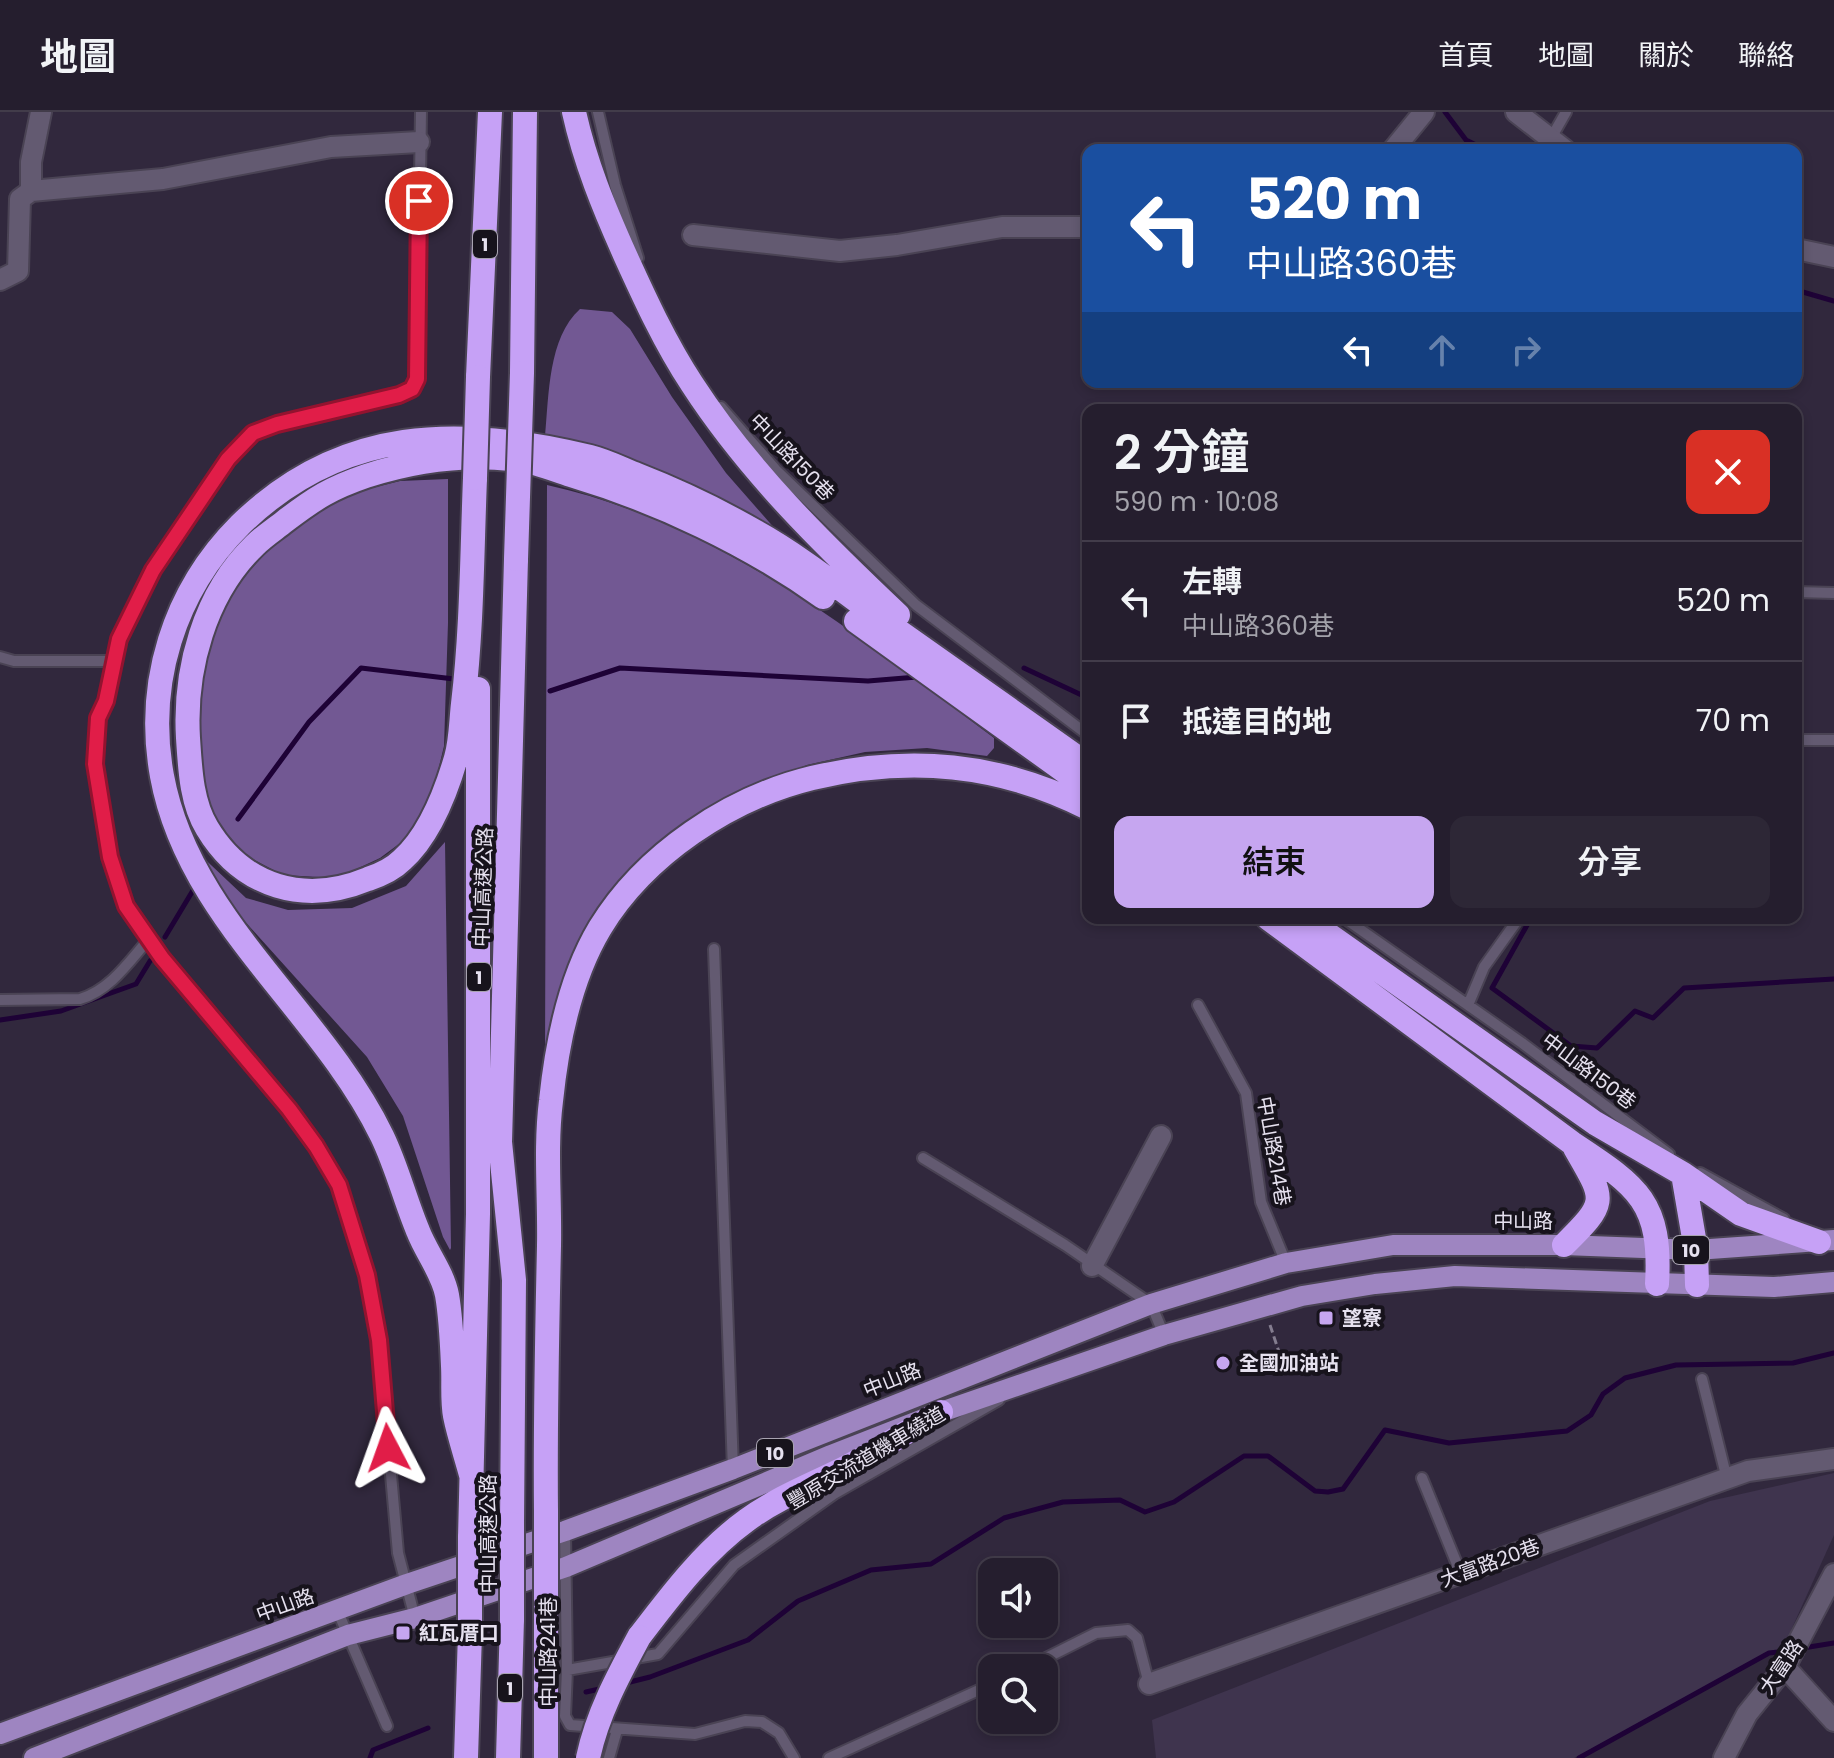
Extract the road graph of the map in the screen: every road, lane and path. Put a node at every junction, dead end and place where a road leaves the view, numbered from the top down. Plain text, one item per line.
1 (41, 112) edge
2 (421, 112) edge
3 (490, 112) edge
4 (525, 112) edge
5 (574, 112) edge
6 (598, 112) edge
7 (1424, 112) edge
8 (1516, 112) edge
9 (1566, 112) edge
10 (419, 142) junction
11 (1398, 144) edge
12 (1557, 144) edge
13 (1558, 144) edge
14 (31, 191) junction
15 (1082, 227) edge
16 (693, 235) dead end
17 (1802, 250) edge
18 (1834, 257) edge
19 (0, 280) edge
20 (475, 478) junction
21 (1802, 592) edge
22 (1834, 593) edge
23 (0, 657) edge
24 (940, 660) junction
25 (112, 661) junction
26 (1082, 730) edge
27 (1802, 740) edge
28 (1834, 740) edge
29 (1082, 761) edge
30 (1082, 784) edge
31 (1082, 806) edge
32 (1276, 924) edge
33 (1314, 924) edge
34 (1353, 924) edge
35 (1515, 924) edge
36 (148, 940) junction
37 (714, 949) dead end
38 (0, 1000) edge
39 (1198, 1005) dead end
40 (1468, 1005) junction
41 (1587, 1105) junction
42 (1161, 1136) dead end
43 (1568, 1140) junction
44 (923, 1158) dead end
45 (1683, 1174) junction
46 (1826, 1241) edge
47 (1564, 1245) junction
48 (1659, 1250) junction
49 (1696, 1250) junction
50 (1286, 1263) junction
51 (1092, 1266) junction
52 (1834, 1282) edge
53 (1657, 1284) junction
54 (1697, 1285) junction
55 (1151, 1304) junction
56 (1264, 1307) junction
57 (1164, 1335) junction
58 (1286, 1373) dead end
59 (1036, 1379) junction
60 (1702, 1379) dead end
61 (941, 1412) junction
62 (1834, 1459) edge
63 (733, 1469) junction
64 (471, 1475) junction
65 (1422, 1478) dead end
66 (1727, 1479) junction
67 (565, 1531) junction
68 (566, 1567) junction
69 (1461, 1574) junction
70 (1834, 1574) edge
71 (407, 1584) junction
72 (338, 1612) junction
73 (415, 1618) junction
74 (348, 1635) junction
75 (1054, 1654) edge
76 (1785, 1667) junction
77 (567, 1670) junction
78 (1149, 1684) joint
79 (978, 1690) edge
80 (1834, 1721) edge
81 (387, 1726) dead end
82 (617, 1730) junction
83 (0, 1734) edge
84 (34, 1758) edge
85 (466, 1758) edge
86 (508, 1758) edge
87 (546, 1758) edge
88 (588, 1758) edge
89 (609, 1758) edge
90 (794, 1758) edge
91 (829, 1758) edge
92 (1724, 1758) edge

1 - 14 street
2 - 10 lane
3 - 20 highway, 中山高速公路 / 1, bridge
4 - 86 highway, 中山高速公路 / 1, bridge
5 - 24 highway
6 - 26 lane, 中山路150巷
7 - 11 street
8 - 12 street
9 - 13 lane
10 - 14 street
10 - 25 lane
14 - 19 street
15 - 16 street
17 - 18 street
20 - 30 highway
20 - 64 highway, 中山高速公路 / 1
21 - 22 lane
23 - 25 lane
24 - 29 highway
24 - 64 highway
25 - 36 lane
27 - 28 lane
31 - 87 highway, bridge
32 - 43 highway
33 - 41 highway
34 - 40 lane, 中山路150巷
35 - 40 lane
36 - 38 lane
36 - 71 lane
37 - 63 lane
39 - 50 lane, 中山路214巷
40 - 41 lane, 中山路150巷
41 - 43 lane
41 - 45 highway
41 - 46 lane, 中山路150巷
42 - 51 street
43 - 47 highway
43 - 48 highway
44 - 51 lane
45 - 46 highway
45 - 49 highway
46 - 49 main road, 中山路 / 10
47 - 48 main road, 中山路 / 10
47 - 50 main road, 中山路 / 10
48 - 49 main road, 中山路 / 10
48 - 53 highway
49 - 54 highway
50 - 55 main road, 中山路 / 10
51 - 55 lane
52 - 54 main road, 10
53 - 54 main road, 10
53 - 56 main road, 10
55 - 57 lane
55 - 63 main road, 中山路 / 10
56 - 57 main road, 10
56 - 58 path
57 - 59 main road, 10
59 - 61 main road, 10
59 - 77 lane, 豐原交流道機車繞道
60 - 66 lane
61 - 68 main road, 10
61 - 88 highway, bridge
62 - 66 street, 大富路20巷
63 - 67 main road, 中山路 / 10
64 - 85 highway, 中山高速公路 / 1, bridge
65 - 69 lane
66 - 69 street, 大富路20巷
67 - 68 lane, 中山路241巷
67 - 71 main road, 中山路 / 10
68 - 73 main road, 10
68 - 77 lane, 中山路241巷
69 - 78 street, 大富路20巷
70 - 76 street, 大富路
71 - 72 main road, 中山路 / 10
71 - 73 lane
72 - 74 lane
72 - 83 main road, 中山路 / 10
73 - 74 main road, 10
74 - 81 lane
74 - 84 main road, 10
75 - 78 lane
76 - 80 street
76 - 92 street, 大富路
77 - 82 lane, 中山路241巷
79 - 91 lane
82 - 89 lane
82 - 90 lane, 中山路241巷

